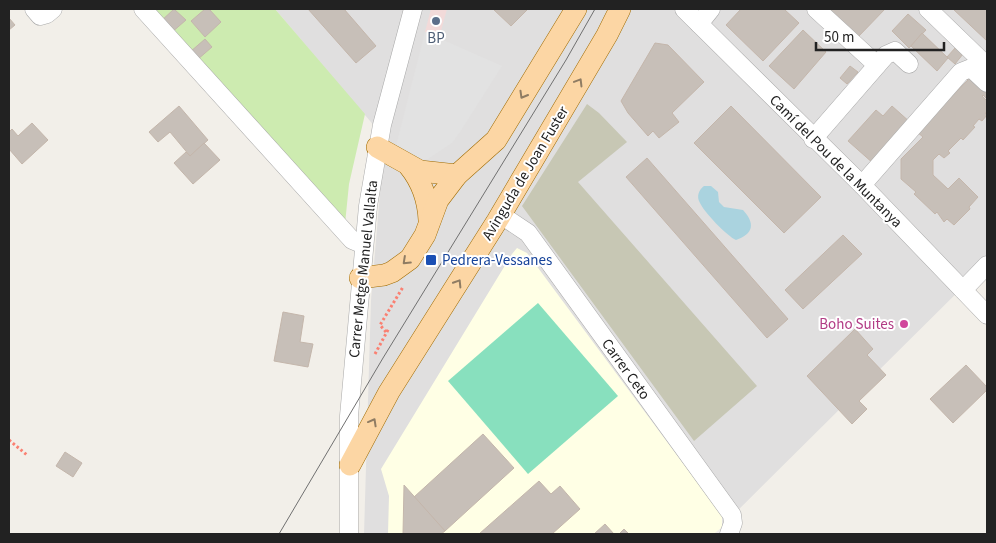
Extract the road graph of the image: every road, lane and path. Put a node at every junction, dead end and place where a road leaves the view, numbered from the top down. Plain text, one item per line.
1 (34, 9) edge
2 (53, 9) edge
3 (143, 9) edge
4 (413, 9) edge
5 (576, 9) edge
6 (620, 9) edge
7 (684, 9) edge
8 (711, 9) edge
9 (816, 9) edge
10 (928, 9) edge
11 (699, 24) junction
12 (909, 64) dead end
13 (876, 65) junction
14 (987, 66) edge
15 (987, 83) edge
16 (813, 139) junction
17 (377, 147) junction
18 (408, 166) junction
19 (457, 175) junction
20 (862, 185) junction
21 (501, 215) junction
22 (429, 222) junction
23 (364, 244) junction
24 (987, 265) edge
25 (360, 278) junction
26 (408, 280) dead end
27 (963, 290) junction
28 (987, 315) edge
29 (389, 328) dead end
30 (386, 332) junction
31 (375, 354) dead end
32 (9, 440) edge
33 (27, 455) dead end
34 (350, 465) junction
35 (349, 534) edge
36 (729, 534) edge

1 - 2 street
3 - 23 street
4 - 17 street, Carrer Metge Manuel Vallalta
5 -> 19 main road
21 -> 6 main road, Avinguda de Joan Fuster
7 - 11 street, Camí del Pou de la Muntanya
8 - 11 street
9 - 13 street
10 - 14 street
11 - 16 street, Camí del Pou de la Muntanya
12 - 13 street
13 - 16 street
15 - 20 street
16 - 20 street, Camí del Pou de la Muntanya
17 - 18 main road
17 - 23 street, Carrer Metge Manuel Vallalta
18 - 19 main road
18 - 22 main road
19 - 22 main road
20 - 27 street, Camí del Pou de la Muntanya
34 -> 21 main road, Avinguda de Joan Fuster
21 - 36 street, Carrer Ceto
22 -> 25 main road
23 - 25 street, Carrer Metge Manuel Vallalta
24 - 27 street
25 - 34 street, Carrer Metge Manuel Vallalta
26 - 30 path
27 - 28 street, Camí del Pou de la Muntanya
29 - 30 path
30 - 31 path
32 - 33 path
34 - 35 street, Carrer Metge Manuel Vallalta

